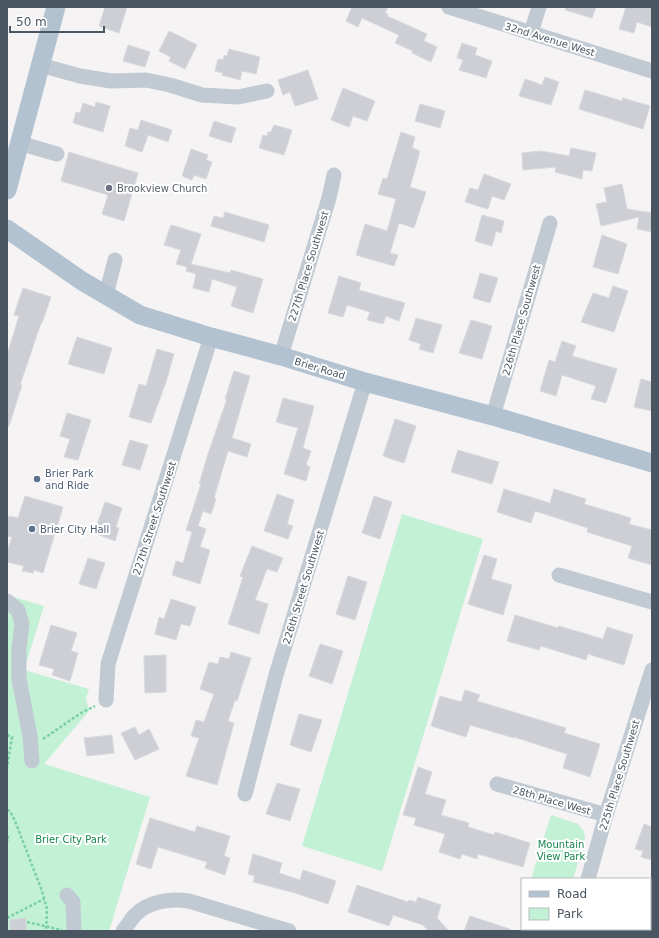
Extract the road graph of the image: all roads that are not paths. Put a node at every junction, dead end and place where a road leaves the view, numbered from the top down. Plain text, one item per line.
1 (56, 7) edge
2 (449, 7) edge
3 (539, 7) edge
4 (531, 33) junction
5 (40, 65) junction
6 (652, 71) edge
7 (267, 91) dead end
8 (19, 143) junction
9 (57, 154) dead end
10 (334, 175) dead end
11 (7, 190) edge
12 (550, 223) dead end
13 (7, 229) edge
14 (115, 260) dead end
15 (106, 295) junction
16 (211, 337) junction
17 (281, 356) junction
18 (366, 382) junction
19 (493, 416) junction
20 (652, 463) edge
21 (559, 575) dead end
22 (7, 601) edge
23 (652, 602) edge
24 (652, 670) edge
25 (106, 700) road end
26 (32, 754) road end
27 (497, 784) dead end
28 (245, 794) dead end
29 (606, 815) junction
30 (588, 878) edge
31 (67, 894) dead end
32 (74, 931) edge
33 (123, 931) edge
34 (289, 931) edge

1 - 5 main road
2 - 4 street, 32nd Avenue West
3 - 4 street
4 - 6 street, 32nd Avenue West
5 - 7 street
5 - 8 main road
8 - 9 street
8 - 11 main road
10 - 17 street, 227th Place Southwest
12 - 19 street, 226th Place Southwest
13 - 15 main road, Brier Road
14 - 15 street
15 - 16 main road, Brier Road
16 - 17 main road, Brier Road
16 - 25 street, 227th Street Southwest
17 - 18 main road, Brier Road
18 - 19 main road, Brier Road
18 - 28 street, 226th Street Southwest
19 - 20 main road, Brier Road
21 - 23 street
22 - 26 street
24 - 29 street, 225th Place Southwest
27 - 29 street, 28th Place West
29 - 30 street, 225th Place Southwest
31 - 32 street
33 - 34 street

